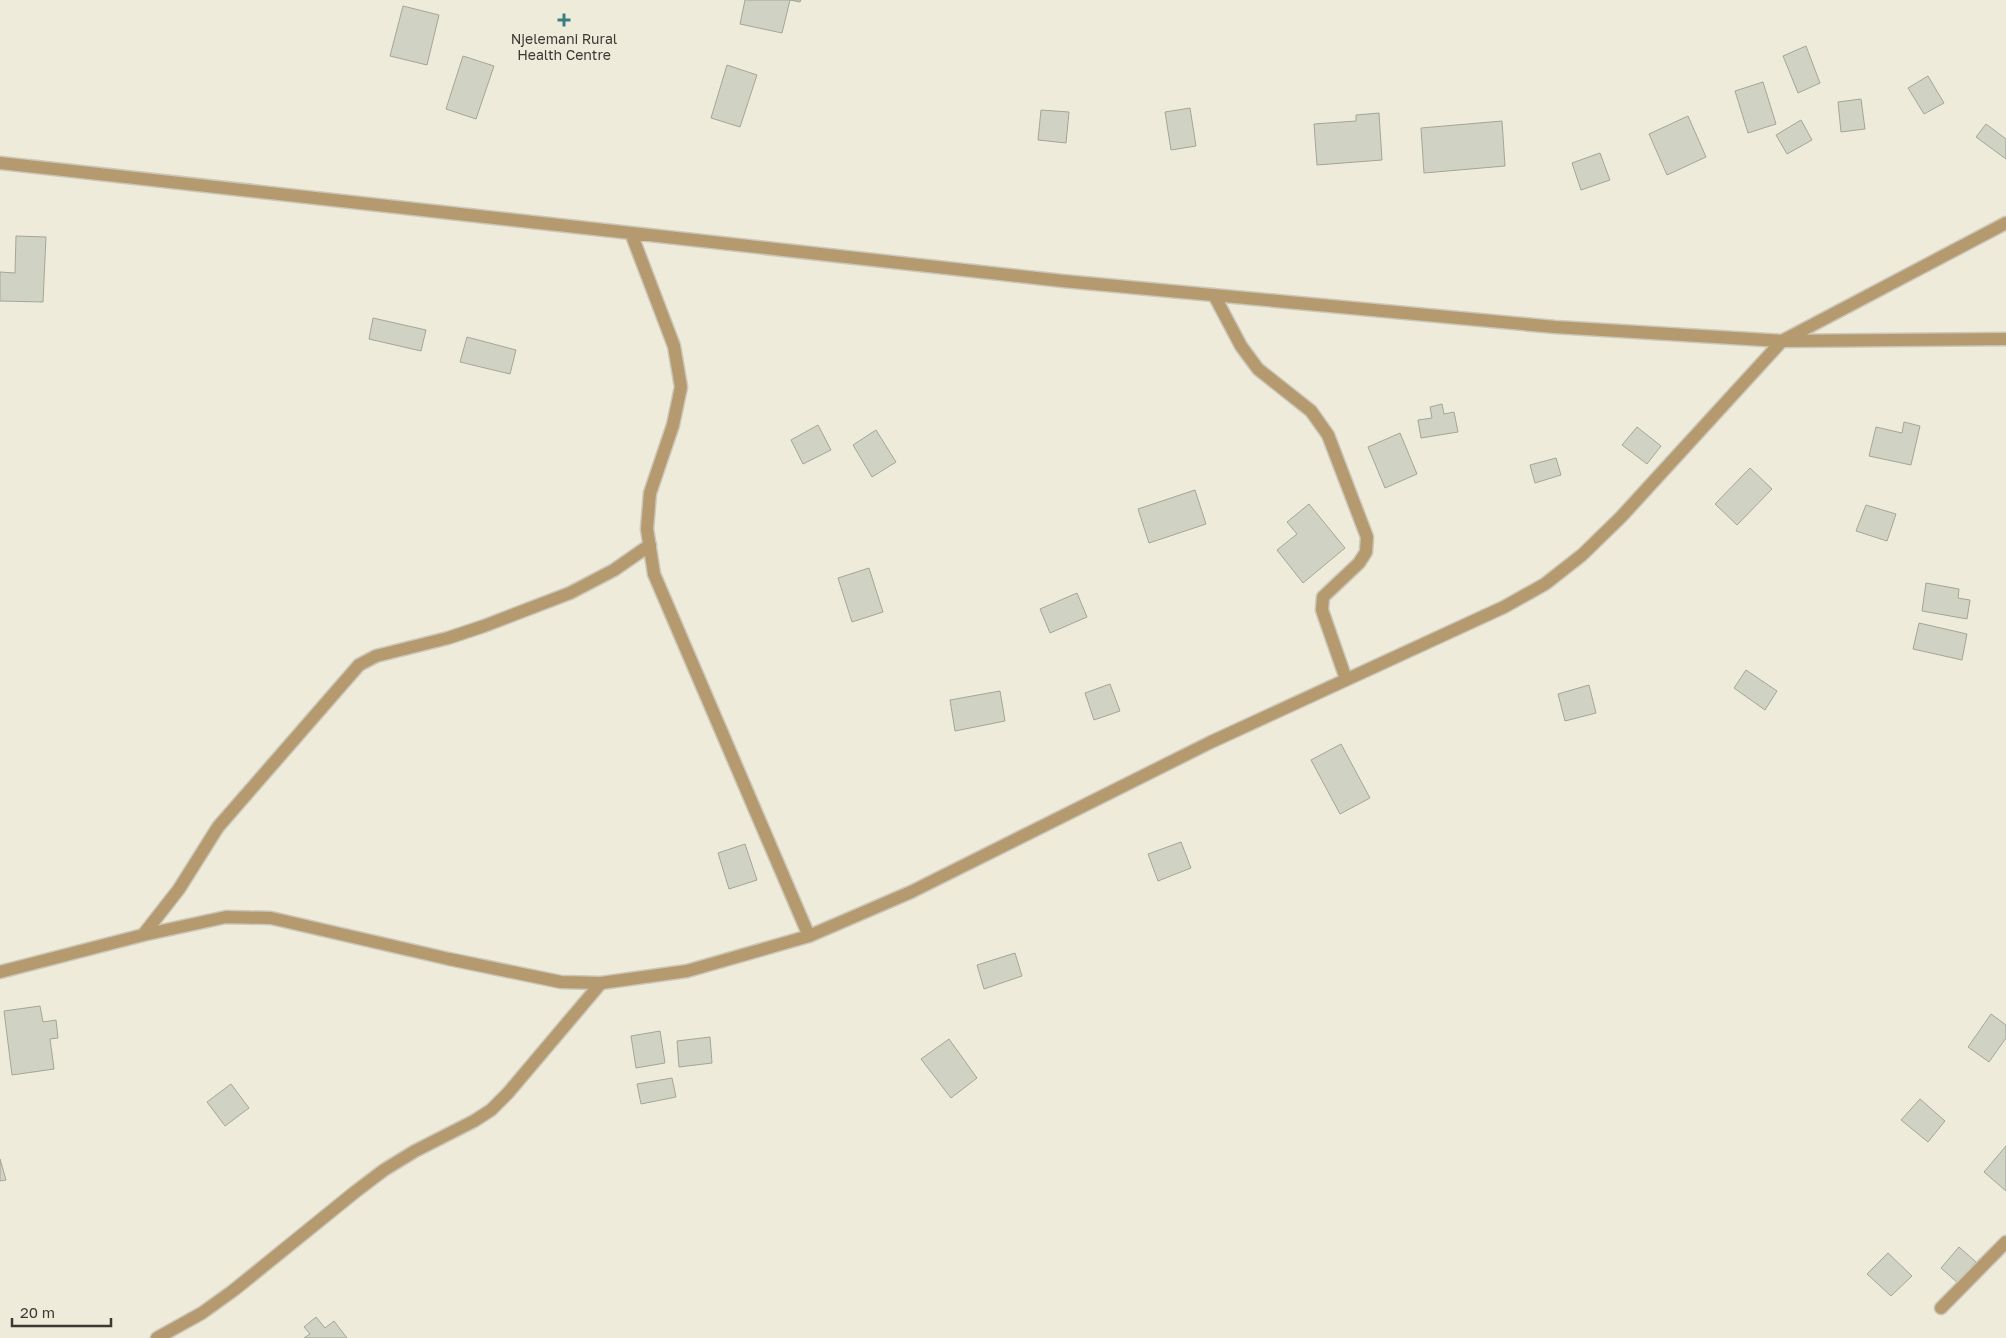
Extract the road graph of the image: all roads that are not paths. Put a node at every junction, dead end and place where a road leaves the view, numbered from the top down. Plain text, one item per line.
1 (0, 162) edge
2 (2006, 223) edge
3 (631, 233) junction
4 (1214, 295) junction
5 (2006, 339) edge
6 (1782, 341) junction
7 (650, 546) junction
8 (1346, 679) junction
9 (142, 934) junction
10 (809, 936) junction
11 (0, 972) edge
12 (601, 983) junction
13 (2006, 1242) edge
14 (1940, 1308) dead end
15 (157, 1338) edge

1 - 3 street
2 - 6 street
3 - 4 street
3 - 7 street
4 - 6 street
4 - 8 street
5 - 6 street
6 - 8 street
7 - 9 street
7 - 10 street
8 - 10 street
9 - 11 street
9 - 12 street
10 - 12 street
12 - 15 street
13 - 14 street

